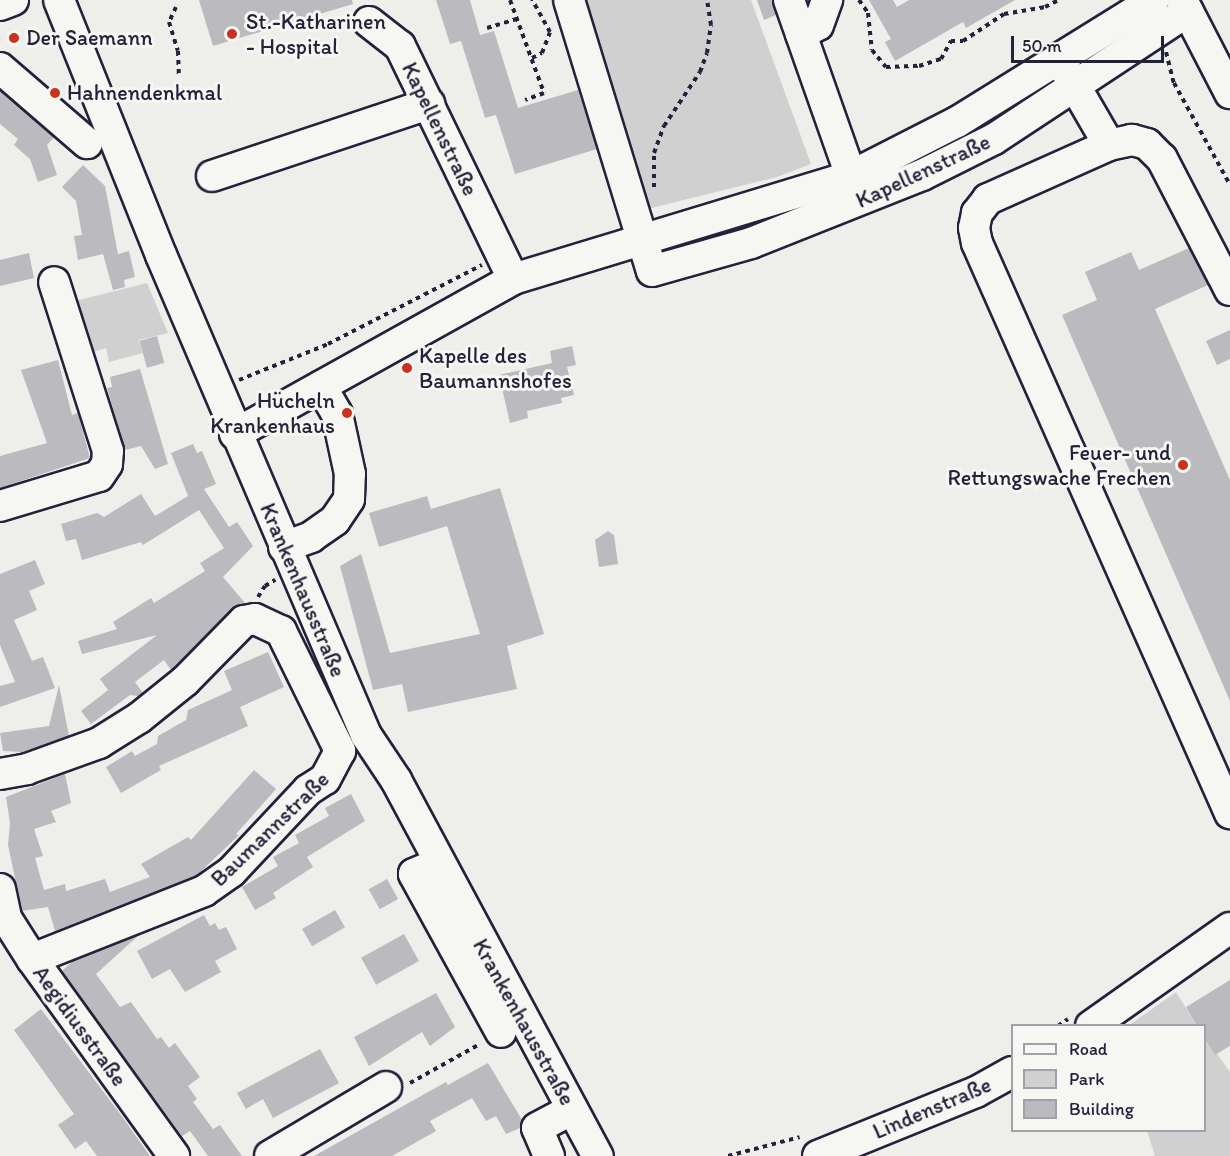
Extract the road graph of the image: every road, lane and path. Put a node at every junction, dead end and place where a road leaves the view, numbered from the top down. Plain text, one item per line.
1 (13, 0) edge
2 (59, 0) edge
3 (510, 0) edge
4 (532, 0) edge
5 (569, 0) edge
6 (707, 0) edge
7 (789, 0) edge
8 (827, 0) edge
9 (859, 0) edge
10 (1059, 0) edge
11 (1154, 0) edge
12 (0, 5) edge
13 (1185, 5) edge
14 (176, 7) dead end
15 (517, 19) junction
16 (369, 22) dead end
17 (487, 28) dead end
18 (1158, 30) junction
19 (801, 34) junction
20 (532, 58) junction
21 (0, 68) edge
22 (1067, 73) junction
23 (179, 76) dead end
24 (1230, 93) edge
25 (525, 100) dead end
26 (429, 104) junction
27 (87, 143) dead end
28 (1109, 145) junction
29 (212, 176) dead end
30 (851, 176) junction
31 (1230, 185) edge
32 (655, 234) junction
33 (507, 268) junction
34 (54, 282) dead end
35 (1230, 290) edge
36 (321, 386) junction
37 (218, 389) junction
38 (236, 434) junction
39 (0, 506) edge
40 (289, 559) junction
41 (244, 621) junction
42 (0, 774) edge
43 (1230, 813) edge
44 (437, 864) junction
45 (0, 889) edge
46 (1230, 928) edge
47 (32, 959) junction
48 (1094, 1024) edge
49 (501, 1032) joint
50 (1011, 1073) edge
51 (386, 1088) joint
52 (572, 1109) junction
53 (174, 1156) edge
54 (270, 1156) edge
55 (549, 1156) edge
56 (598, 1156) edge
57 (818, 1156) edge

1 - 12 street
2 - 37 street, Krankenhausstraße
3 - 15 path
4 - 20 path
5 - 32 street
6 - 32 path
7 - 19 street
8 - 19 street
9 - 10 path
11 - 22 street, Kapellenstraße
13 - 18 street, Kapellenstraße
13 - 24 street
14 - 23 path
15 - 17 path
15 - 20 path
16 - 26 street, Kapellenstraße
18 - 22 street, Kapellenstraße
18 - 31 path
19 - 30 street
20 - 25 path
21 - 27 street
22 - 28 street
22 - 30 street, Kapellenstraße
22 - 32 street, Kapellenstraße
26 - 29 street
26 - 33 street, Kapellenstraße
28 - 35 street
28 - 43 street
30 - 32 street, Kapellenstraße
32 - 33 street, Kapellenstraße
33 - 36 street, Kapellenstraße
33 - 37 path
34 - 39 street
36 - 38 street, Kapellenstraße
36 - 40 street
37 - 38 street, Krankenhausstraße
38 - 40 street, Krankenhausstraße
40 - 41 path
40 - 44 street, Krankenhausstraße
41 - 42 street
41 - 47 street, Baumannstraße
44 - 49 street
44 - 52 street, Krankenhausstraße
45 - 47 street, Aegidiusstraße
46 - 48 street
47 - 53 street, Aegidiusstraße
49 - 51 path
50 - 57 street, Lindenstraße
51 - 54 street
52 - 55 street
52 - 56 street, Krankenhausstraße

